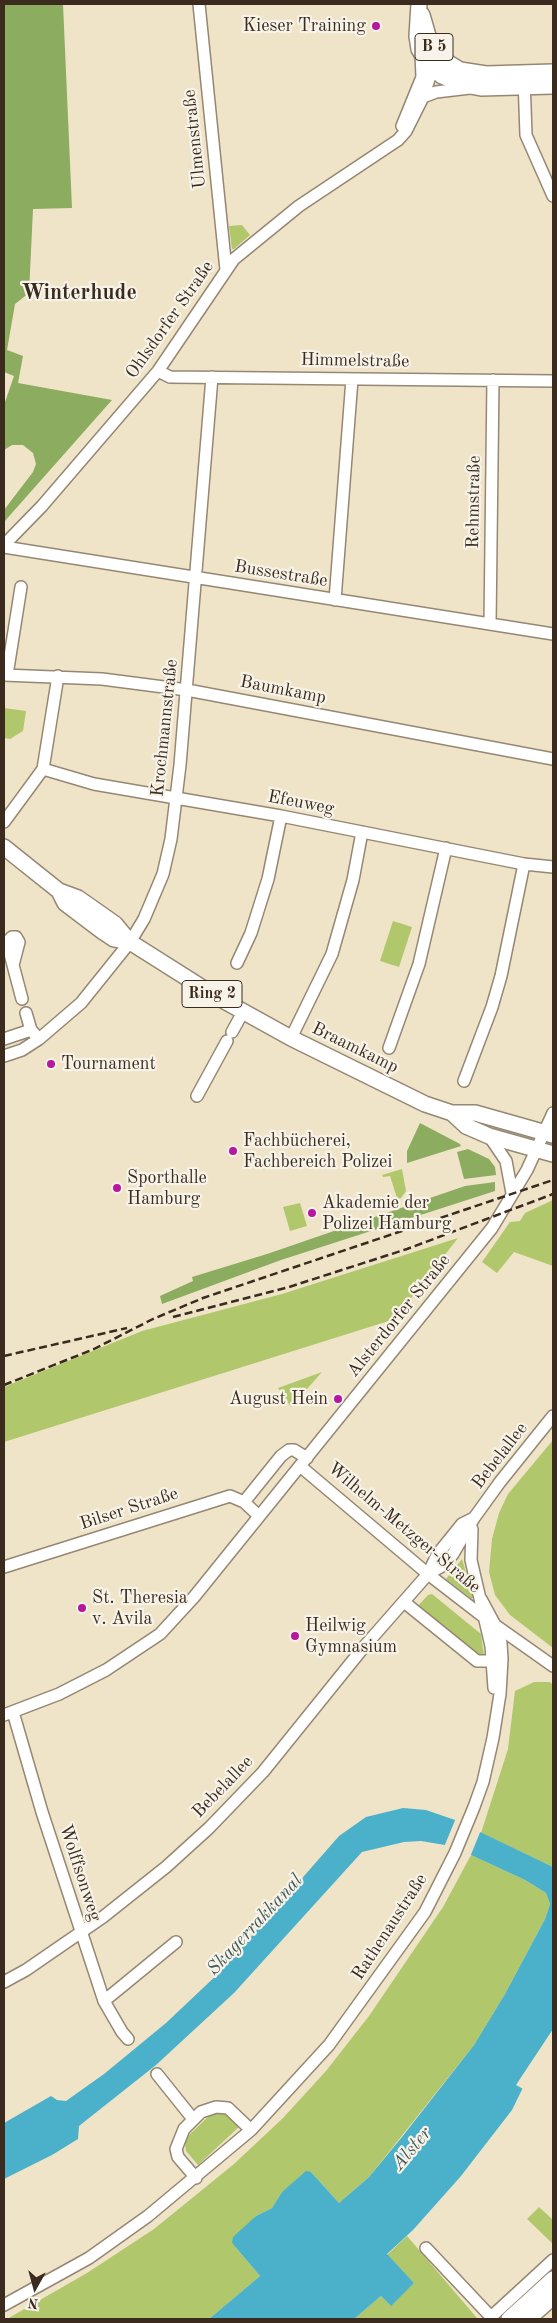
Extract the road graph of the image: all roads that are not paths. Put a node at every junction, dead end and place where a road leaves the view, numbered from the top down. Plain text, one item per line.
1 (199, 4) edge
2 (420, 6) edge
3 (421, 53) junction
4 (437, 53) junction
5 (553, 72) edge
6 (500, 74) junction
7 (434, 75) junction
8 (524, 80) junction
9 (553, 86) edge
10 (475, 88) junction
11 (421, 93) junction
12 (553, 196) edge
13 (226, 270) junction
14 (158, 371) junction
15 (212, 377) junction
16 (352, 379) junction
17 (493, 380) junction
18 (553, 381) edge
19 (4, 546) edge
20 (196, 577) junction
21 (21, 587) dead end
22 (335, 600) junction
23 (490, 624) junction
24 (553, 634) edge
25 (6, 675) edge
26 (58, 676) junction
27 (187, 690) junction
28 (553, 759) edge
29 (43, 769) junction
30 (176, 799) junction
31 (281, 816) junction
32 (4, 822) edge
33 (362, 832) junction
34 (4, 847) edge
35 (446, 848) junction
36 (524, 864) junction
37 (553, 867) edge
38 (130, 942) junction
39 (237, 963) dead end
40 (13, 965) dead end
41 (22, 999) dead end
42 (243, 1012) junction
43 (26, 1013) dead end
44 (35, 1034) junction
45 (4, 1038) edge
46 (292, 1038) junction
47 (388, 1048) dead end
48 (4, 1056) edge
49 (464, 1080) dead end
50 (198, 1096) dead end
51 (553, 1113) edge
52 (452, 1114) junction
53 (548, 1134) edge
54 (489, 1136) junction
55 (535, 1151) junction
56 (553, 1154) edge
57 (512, 1193) junction
58 (553, 1416) edge
59 (304, 1462) junction
60 (244, 1502) junction
61 (260, 1516) junction
62 (474, 1518) junction
63 (4, 1566) edge
64 (428, 1574) junction
65 (481, 1599) junction
66 (404, 1602) junction
67 (485, 1618) junction
68 (495, 1625) junction
69 (527, 1647) junction
70 (497, 1660) junction
71 (553, 1666) edge
72 (8, 1713) edge
73 (82, 1934) junction
74 (176, 1942) dead end
75 (4, 1982) edge
76 (104, 2001) junction
77 (128, 2039) dead end
78 (157, 2074) dead end
79 (193, 2118) junction
80 (251, 2130) junction
81 (196, 2178) junction
82 (426, 2248) dead end
83 (553, 2260) edge
84 (553, 2279) edge
85 (553, 2297) edge
86 (4, 2305) edge
87 (492, 2318) edge
88 (510, 2319) edge
89 (528, 2319) edge

1 - 13 street, Ulmenstraße
2 - 3 main road, B 5
2 - 4 main road, B 5
3 - 7 main road, B 5
3 - 11 street
4 - 6 main road, B 5
4 - 7 street
5 - 8 main road, B 5
6 - 7 street
6 - 8 main road, B 5
7 - 10 main road, B 5
7 - 11 street
8 - 9 main road, B 5
8 - 10 main road, B 5
8 - 12 street
10 - 11 street
11 - 13 street, Ohlsdorfer Straße
13 - 14 street, Ohlsdorfer Straße
14 - 15 street, Himmelstraße
14 - 19 street, Ohlsdorfer Straße
15 - 16 street, Himmelstraße
15 - 20 street, Krochmannstraße
16 - 17 street, Himmelstraße
16 - 22 street
17 - 18 street, Himmelstraße
17 - 23 street, Rehmstraße
19 - 20 street, Bussestraße
20 - 22 street, Bussestraße
20 - 27 street, Krochmannstraße
21 - 25 street
22 - 23 street, Bussestraße
23 - 24 street, Bussestraße
25 - 26 street, Baumkamp
26 - 27 street, Baumkamp
26 - 29 street
27 - 28 street, Baumkamp
27 - 30 street, Krochmannstraße
29 - 30 street, Efeuweg
29 - 32 street
30 - 31 street, Efeuweg
30 - 38 street, Krochmannstraße
31 - 33 street, Efeuweg
31 - 39 street
33 - 35 street, Efeuweg
33 - 46 street
34 - 38 main road, Braamkamp / Ring 2
35 - 36 street, Efeuweg
35 - 47 street
36 - 37 street, Efeuweg
36 - 49 street
38 - 42 main road, Braamkamp / Ring 2
38 - 44 street, Krochmannstraße
40 - 41 street
42 - 46 main road, Braamkamp / Ring 2
42 - 50 street
43 - 44 street
44 - 45 street, Krochmannstraße
44 - 48 street, Krochmannstraße
46 - 52 main road, Braamkamp / Ring 2
51 - 53 street, Alsterdorfer Straße
52 - 53 main road, Braamkamp / Ring 2
52 - 54 main road, Braamkamp / Ring 2
53 - 55 street, Alsterdorfer Straße
54 - 55 main road, Braamkamp / Ring 2
54 - 57 street
55 - 56 main road, Braamkamp / Ring 2
55 - 57 street, Alsterdorfer Straße
57 - 59 street, Alsterdorfer Straße
58 - 62 street, Bebelallee
59 - 60 street
59 - 61 street, Alsterdorfer Straße
59 - 64 street, Wilhelm-Metzger-Straße
60 - 61 street
60 - 63 street, Bilser Straße
61 - 72 street, Alsterdorfer Straße
62 - 64 street, Bebelallee
62 - 65 street, Wilhelm-Metzger-Straße
64 - 66 street, Bebelallee
64 - 67 street, Wilhelm-Metzger-Straße
65 - 67 street, Wilhelm-Metzger-Straße
65 - 68 street, Wilhelm-Metzger-Straße
66 - 70 street
66 - 73 street, Bebelallee
67 - 68 street, Wilhelm-Metzger-Straße
67 - 70 street, Rathenaustraße
68 - 69 street, Wilhelm-Metzger-Straße
68 - 70 street, Rathenaustraße
69 - 70 street
69 - 71 street, Wilhelm-Metzger-Straße
70 - 80 street, Rathenaustraße
72 - 73 street, Wolffsonweg
73 - 75 street, Bebelallee
73 - 76 street, Wolffsonweg
74 - 76 street
76 - 77 street, Wolffsonweg
78 - 79 street
79 - 80 street
79 - 81 street
80 - 81 street, Rathenaustraße
81 - 86 street, Rathenaustraße
82 - 87 street
83 - 87 street
84 - 88 main road
85 - 89 main road

